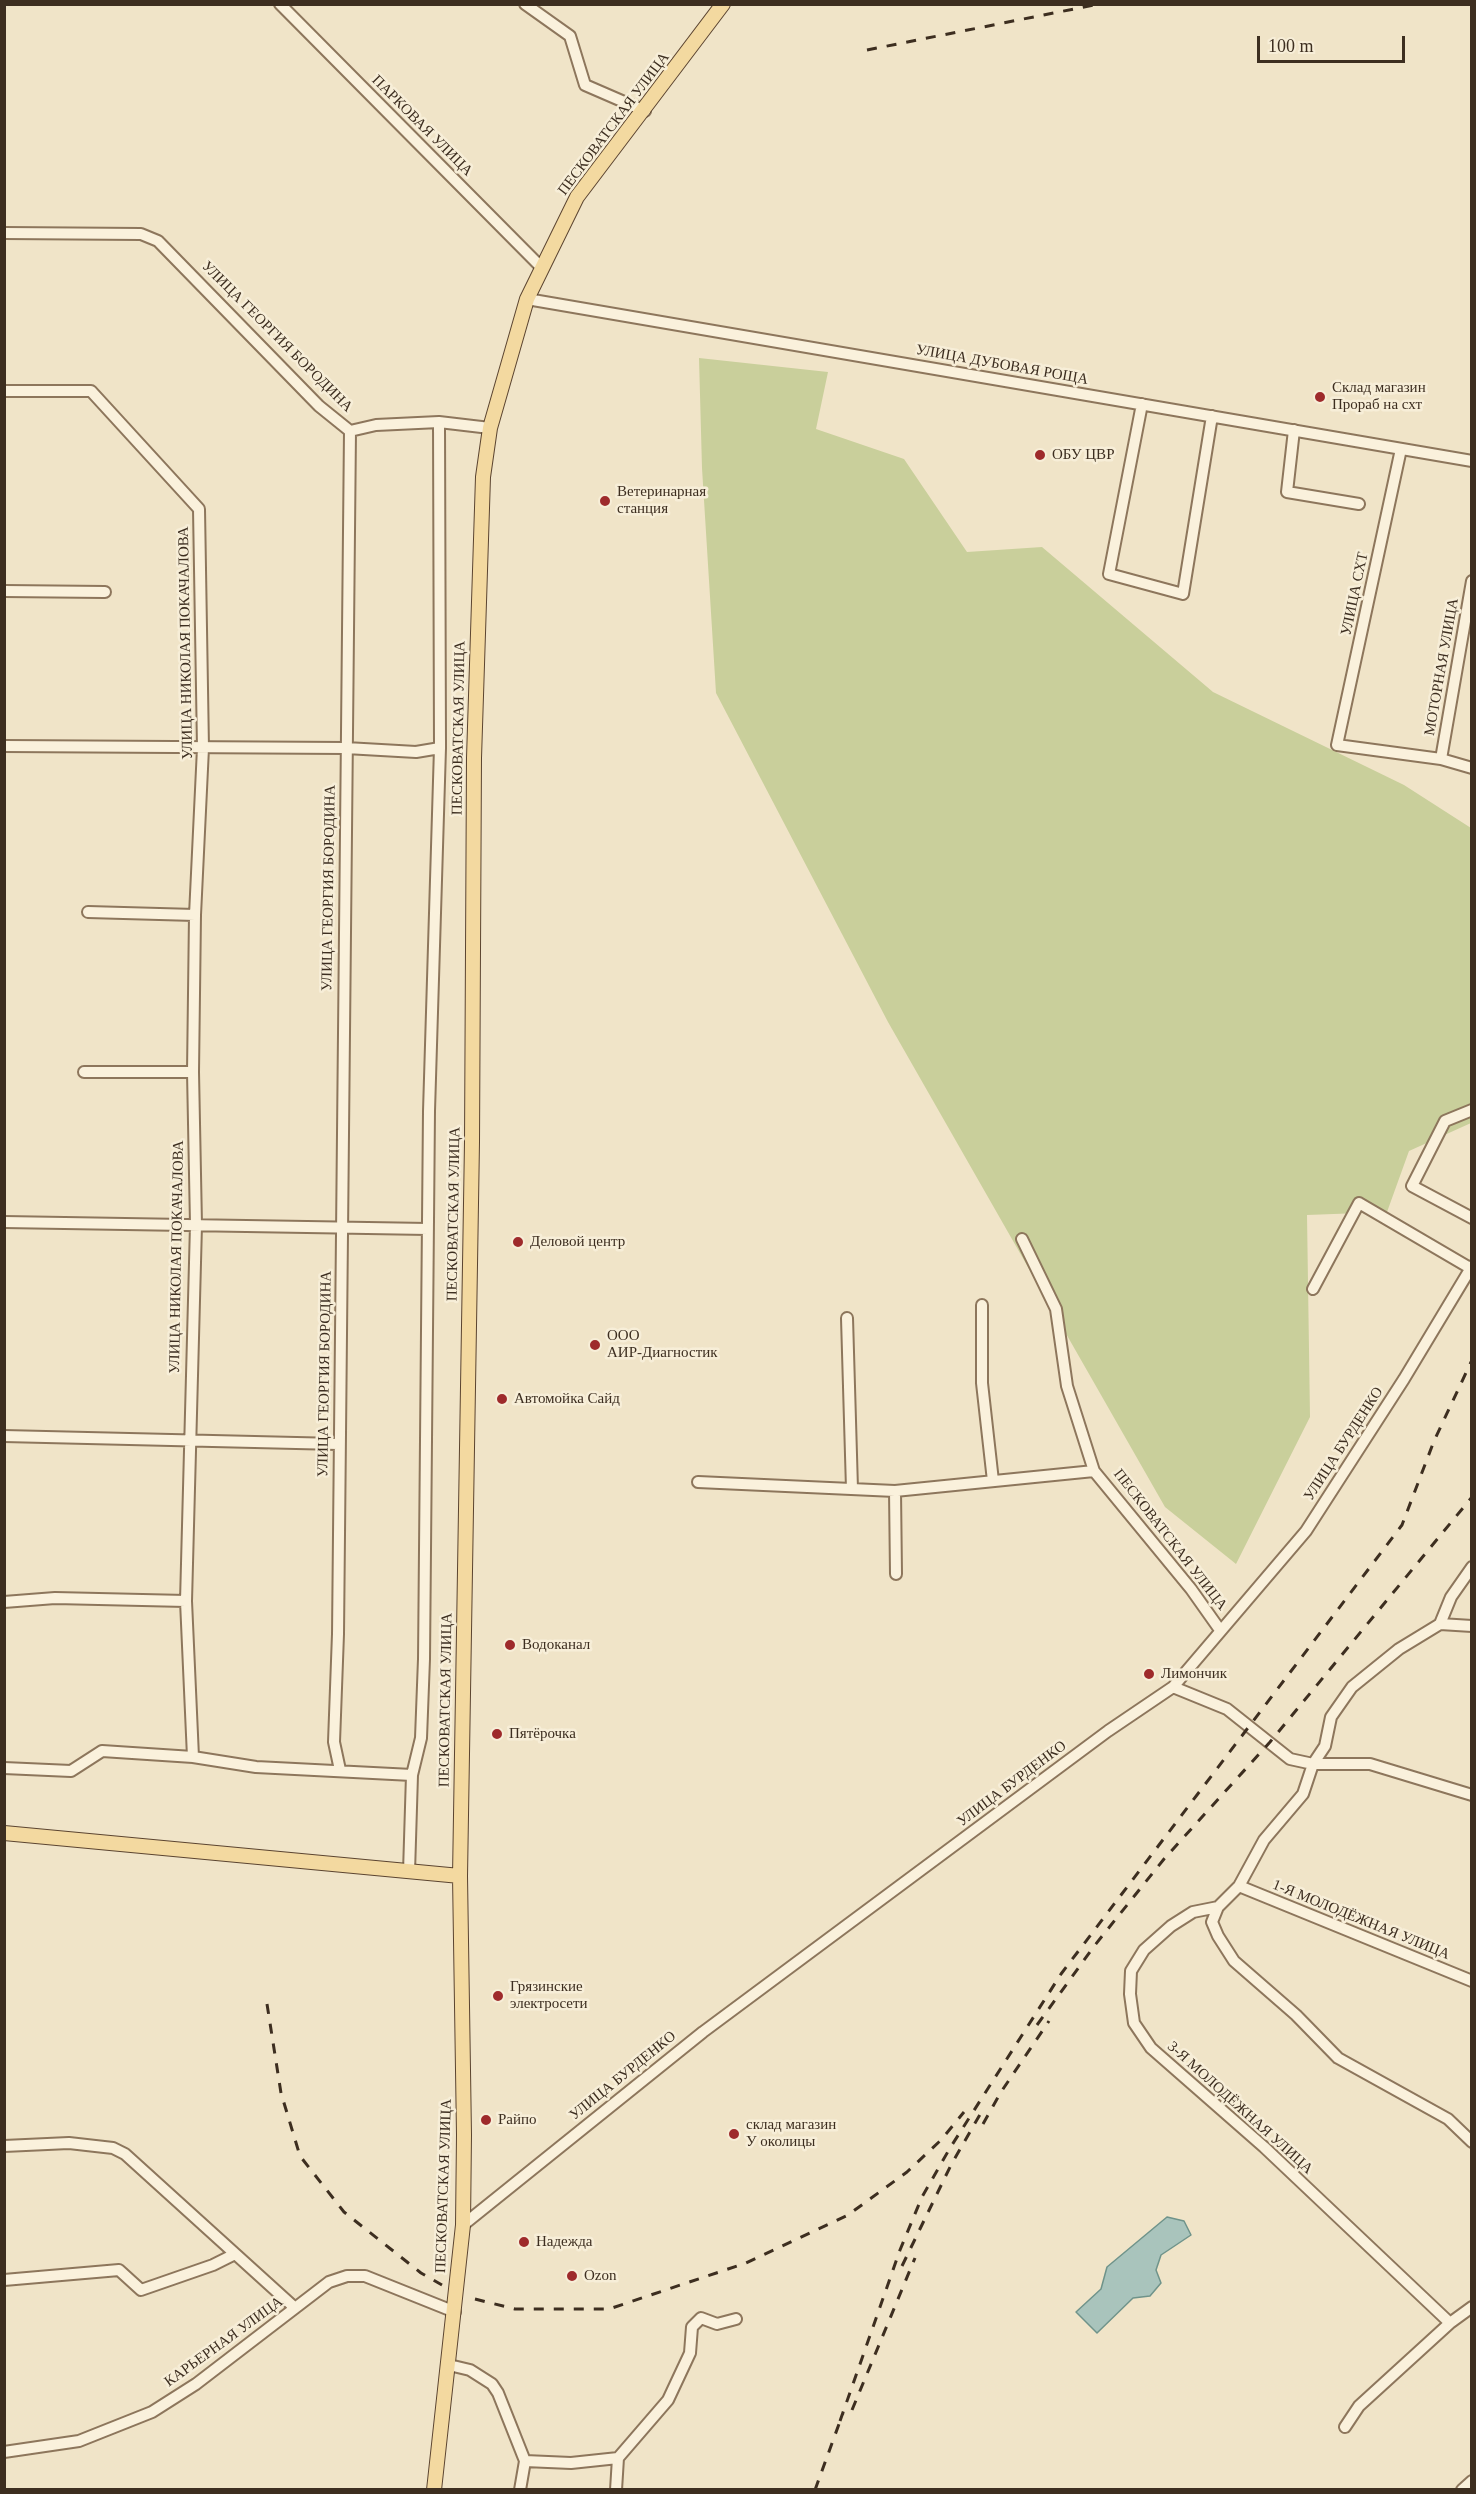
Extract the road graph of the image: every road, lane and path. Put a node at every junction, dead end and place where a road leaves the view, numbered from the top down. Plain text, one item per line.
1 (280, 4) edge
2 (525, 4) edge
3 (723, 4) edge
4 (645, 111) junction
5 (4, 233) edge
6 (542, 268) junction
7 (527, 299) junction
8 (4, 391) edge
9 (1142, 404) junction
10 (1212, 416) junction
11 (439, 422) junction
12 (490, 428) junction
13 (1294, 430) junction
14 (350, 431) junction
15 (1401, 449) junction
16 (1472, 461) edge
17 (1359, 504) dead end
18 (1472, 581) edge
19 (4, 591) edge
20 (105, 592) dead end
21 (4, 747) edge
22 (203, 748) junction
23 (346, 748) junction
24 (440, 748) junction
25 (1441, 759) junction
26 (1472, 768) edge
27 (88, 912) dead end
28 (195, 915) junction
29 (84, 1071) dead end
30 (193, 1072) junction
31 (1472, 1110) edge
32 (1472, 1218) edge
33 (4, 1222) edge
34 (195, 1225) junction
35 (342, 1229) junction
36 (428, 1229) junction
37 (1022, 1239) dead end
38 (1471, 1267) edge
39 (1313, 1289) dead end
40 (982, 1305) dead end
41 (847, 1318) dead end
42 (4, 1437) edge
43 (188, 1442) junction
44 (338, 1444) junction
45 (1094, 1471) junction
46 (993, 1481) junction
47 (698, 1482) dead end
48 (852, 1489) junction
49 (895, 1491) junction
50 (1472, 1567) edge
51 (896, 1574) dead end
52 (186, 1601) junction
53 (4, 1602) edge
54 (1440, 1624) junction
55 (1472, 1626) edge
56 (1220, 1630) junction
57 (1173, 1688) junction
58 (193, 1757) junction
59 (1313, 1764) junction
60 (4, 1768) edge
61 (340, 1770) junction
62 (412, 1775) junction
63 (1472, 1795) edge
64 (4, 1833) edge
65 (409, 1872) junction
66 (460, 1876) junction
67 (1239, 1886) junction
68 (1218, 1907) junction
69 (1472, 1981) edge
70 (1472, 2142) edge
71 (4, 2146) edge
72 (463, 2225) junction
73 (235, 2254) junction
74 (4, 2280) edge
75 (1472, 2307) edge
76 (295, 2308) junction
77 (455, 2312) junction
78 (736, 2319) dead end
79 (1450, 2323) junction
80 (449, 2365) junction
81 (1345, 2427) dead end
82 (4, 2452) edge
83 (618, 2458) junction
84 (525, 2461) junction
85 (1472, 2481) edge
86 (434, 2490) edge
87 (520, 2490) edge
88 (616, 2490) edge
89 (1462, 2490) edge

1 - 6 street, ПАРКОВАЯ УЛИЦА
2 - 4 street
3 - 4 main road, ПЕСКОВАТСКАЯ УЛИЦА
4 - 6 main road, ПЕСКОВАТСКАЯ УЛИЦА
5 - 14 street, УЛИЦА ГЕОРГИЯ БОРОДИНА
6 - 7 main road, ПЕСКОВАТСКАЯ УЛИЦА
7 - 9 street, УЛИЦА ДУБОВАЯ РОЩА
7 - 12 main road, ПЕСКОВАТСКАЯ УЛИЦА
8 - 22 street, УЛИЦА НИКОЛАЯ ПОКАЧАЛОВА
9 - 10 street, УЛИЦА ДУБОВАЯ РОЩА
9 - 10 street
10 - 13 street, УЛИЦА ДУБОВАЯ РОЩА
11 - 12 street
11 - 14 street
11 - 24 street
12 - 66 main road, ПЕСКОВАТСКАЯ УЛИЦА
13 - 15 street, УЛИЦА ДУБОВАЯ РОЩА
13 - 17 street
14 - 23 street, УЛИЦА ГЕОРГИЯ БОРОДИНА
15 - 16 street, УЛИЦА ДУБОВАЯ РОЩА
15 - 25 street, УЛИЦА СХТ
18 - 25 street, МОТОРНАЯ УЛИЦА
19 - 20 street
21 - 22 street
22 - 23 street
22 - 28 street, УЛИЦА НИКОЛАЯ ПОКАЧАЛОВА
23 - 24 street
23 - 35 street, УЛИЦА ГЕОРГИЯ БОРОДИНА
24 - 36 street
25 - 26 street
27 - 28 street
28 - 30 street, УЛИЦА НИКОЛАЯ ПОКАЧАЛОВА
29 - 30 street
30 - 34 street, УЛИЦА НИКОЛАЯ ПОКАЧАЛОВА
31 - 32 street
33 - 34 street
34 - 35 street
34 - 43 street, УЛИЦА НИКОЛАЯ ПОКАЧАЛОВА
35 - 36 street
35 - 44 street, УЛИЦА ГЕОРГИЯ БОРОДИНА
36 - 62 street
37 - 45 street, ПЕСКОВАТСКАЯ УЛИЦА
38 - 39 street
38 - 56 street, УЛИЦА БУРДЕНКО
40 - 46 street
41 - 48 street
42 - 43 street
43 - 44 street
43 - 52 street, УЛИЦА НИКОЛАЯ ПОКАЧАЛОВА
44 - 61 street, УЛИЦА ГЕОРГИЯ БОРОДИНА
45 - 46 street, ПЕСКОВАТСКАЯ УЛИЦА
45 - 56 street, ПЕСКОВАТСКАЯ УЛИЦА
46 - 49 street, ПЕСКОВАТСКАЯ УЛИЦА
47 - 48 street, ПЕСКОВАТСКАЯ УЛИЦА
48 - 49 street, ПЕСКОВАТСКАЯ УЛИЦА
49 - 51 street
50 - 54 street
52 - 53 street
52 - 58 street, УЛИЦА НИКОЛАЯ ПОКАЧАЛОВА
54 - 55 street
54 - 59 street
56 - 57 street, УЛИЦА БУРДЕНКО
57 - 59 street
57 - 72 street, УЛИЦА БУРДЕНКО
58 - 60 street
58 - 61 street
59 - 63 street
59 - 67 street
61 - 62 street
62 - 65 street
64 - 65 main road
65 - 66 main road
66 - 72 main road, ПЕСКОВАТСКАЯ УЛИЦА
67 - 68 street
67 - 69 street, 1-Я МОЛОДЁЖНАЯ УЛИЦА
68 - 70 street
68 - 79 street, 3-Я МОЛОДЁЖНАЯ УЛИЦА
71 - 73 street
72 - 77 main road, ПЕСКОВАТСКАЯ УЛИЦА
73 - 74 street
73 - 76 street
75 - 79 street
76 - 77 street, КАРЬЕРНАЯ УЛИЦА
76 - 82 street, КАРЬЕРНАЯ УЛИЦА
77 - 80 main road, ПЕСКОВАТСКАЯ УЛИЦА
78 - 83 street
79 - 81 street
80 - 84 street
80 - 86 main road, ПЕСКОВАТСКАЯ УЛИЦА
83 - 84 street
83 - 88 street
84 - 87 street
85 - 89 street

